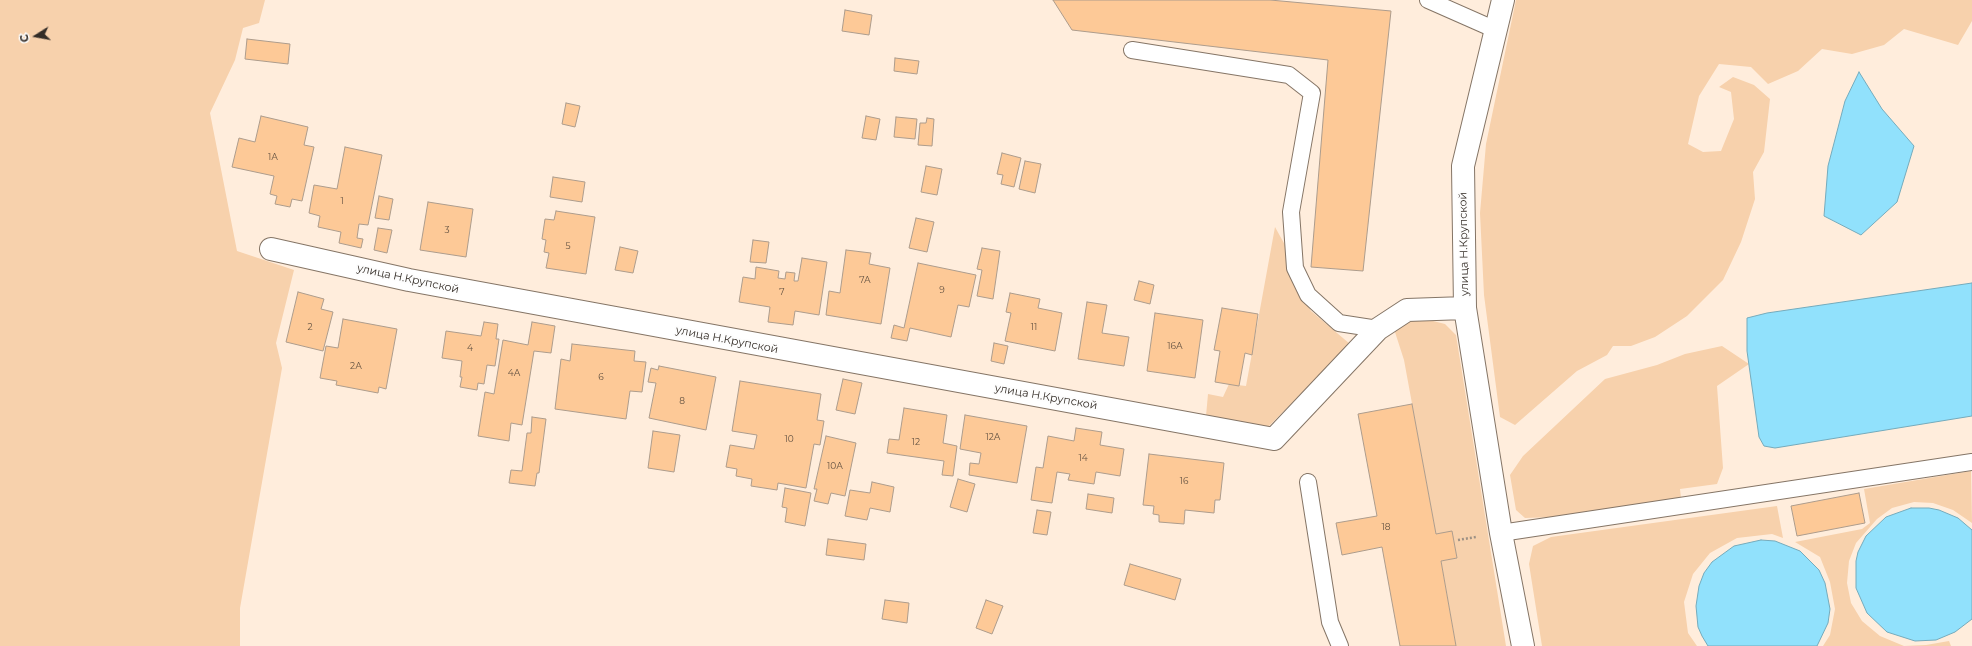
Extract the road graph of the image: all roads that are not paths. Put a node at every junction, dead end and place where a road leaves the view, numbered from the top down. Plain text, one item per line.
1 (1428, 0) edge
2 (1503, 0) edge
3 (1496, 30) junction
4 (1132, 50) dead end
5 (271, 249) dead end
6 (1465, 308) junction
7 (1378, 329) junction
8 (1972, 462) edge
9 (1308, 482) dead end
10 (1501, 533) junction
11 (1340, 646) edge
12 (1523, 646) edge

1 - 3 lane
2 - 3 street, улица Н.Крупской
3 - 6 street, улица Н.Крупской
4 - 7 lane
5 - 7 street, улица Н.Крупской
6 - 7 street, улица Н.Крупской
6 - 10 street
8 - 10 lane
9 - 11 lane
10 - 12 street

